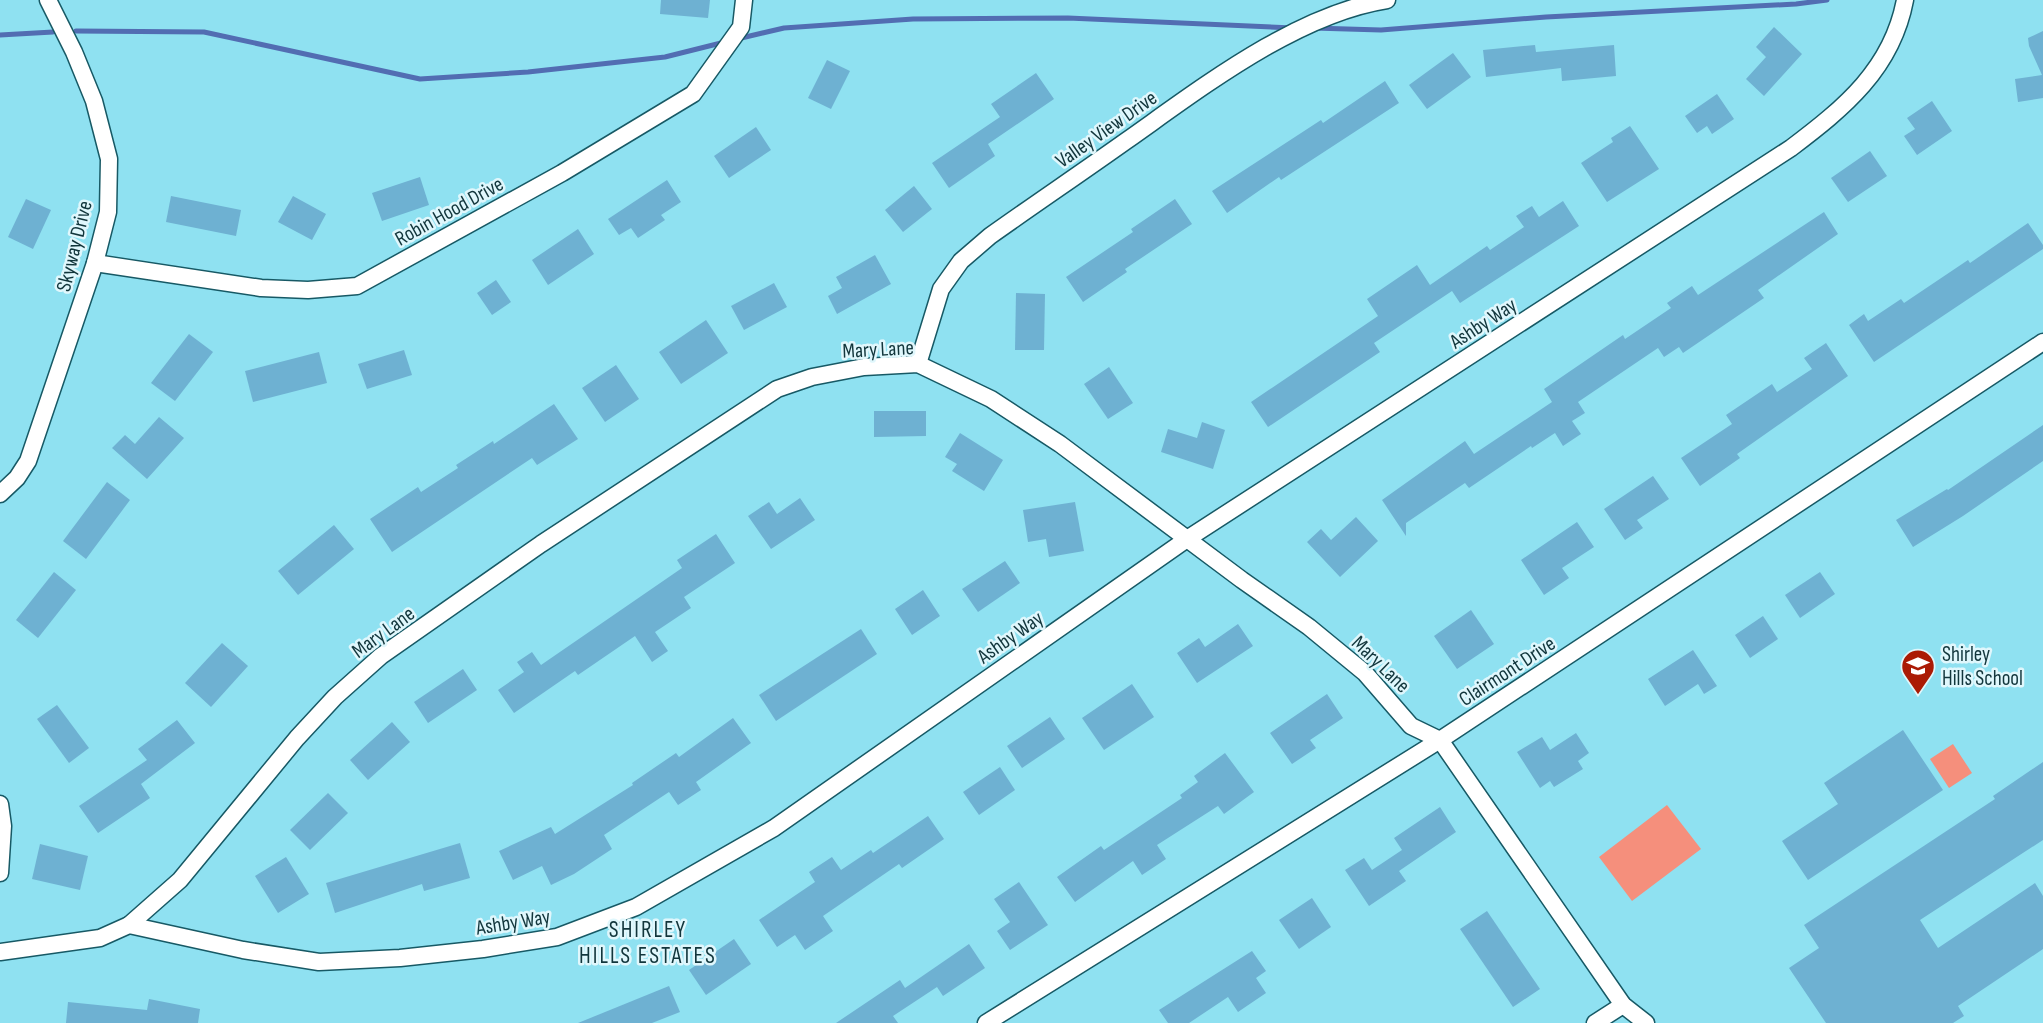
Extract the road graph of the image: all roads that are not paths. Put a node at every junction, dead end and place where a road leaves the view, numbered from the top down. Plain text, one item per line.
1 (48, 0) edge
2 (744, 0) edge
3 (1387, 0) edge
4 (1905, 0) edge
5 (95, 263) junction
6 (2043, 342) edge
7 (918, 365) junction
8 (0, 494) edge
9 (1187, 539) junction
10 (1440, 740) junction
11 (0, 804) edge
12 (0, 873) edge
13 (129, 925) junction
14 (0, 952) edge
15 (1623, 1005) junction
16 (986, 1023) edge
17 (1595, 1023) edge
18 (1646, 1023) edge

1 - 5 street, Skyway Drive
2 - 5 street, Robin Hood Drive
3 - 7 street, Valley View Drive
4 - 9 street, Ashby Way
5 - 8 street, Skyway Drive
6 - 10 street, Clairmont Drive
7 - 9 street, Mary Lane
7 - 13 street, Mary Lane
9 - 10 street, Mary Lane
9 - 13 street, Ashby Way
10 - 15 street, Mary Lane
10 - 16 street, Clairmont Drive
11 - 12 street
13 - 14 street
15 - 17 street
15 - 18 street, Mary Lane

